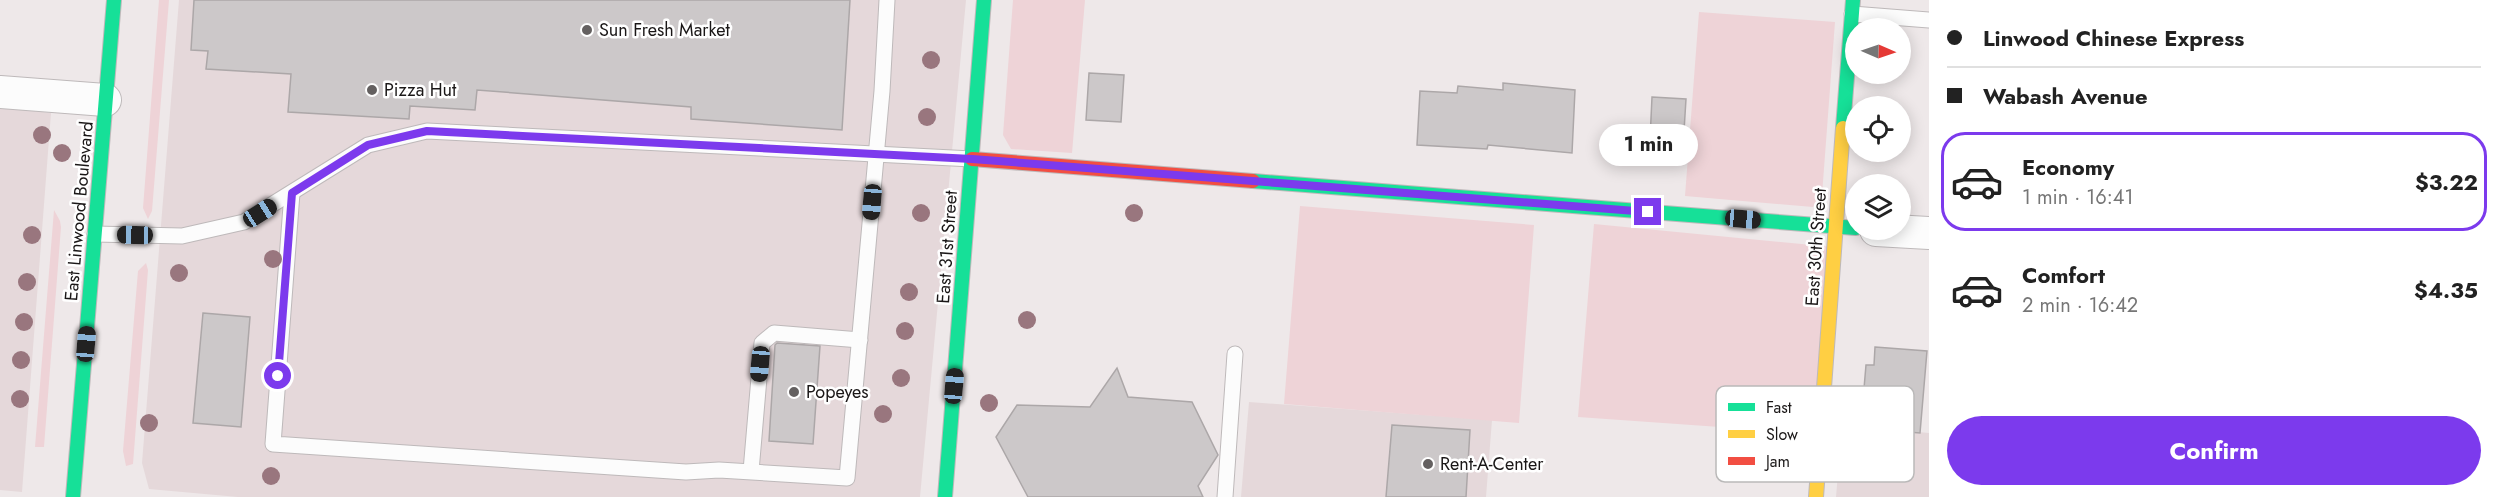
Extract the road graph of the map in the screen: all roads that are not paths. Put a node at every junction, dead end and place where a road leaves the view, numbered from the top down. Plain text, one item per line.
1 (114, 0) edge
2 (887, 0) edge
3 (984, 0) edge
4 (1852, 7) edge
5 (1929, 20) edge
6 (0, 92) edge
7 (105, 100) junction
8 (876, 156) junction
9 (972, 159) junction
10 (292, 193) junction
11 (1835, 226) junction
12 (1845, 227) edge
13 (1911, 232) edge
14 (1929, 233) edge
15 (95, 234) junction
16 (860, 340) junction
17 (1235, 354) dead end
18 (1824, 386) edge
19 (751, 471) junction
20 (1817, 482) edge
21 (74, 497) edge
22 (945, 497) edge
23 (1225, 497) edge
24 (1816, 497) edge

1 - 7 street, East Linwood Boulevard
2 - 8 lane
3 - 9 street, East 31st Street
4 - 5 lane
4 - 11 street, East 30th Street
6 - 7 street
7 - 15 street, East Linwood Boulevard
8 - 9 lane
8 - 10 lane
8 - 16 lane
9 - 11 street
9 - 22 street, East 31st Street
10 - 15 lane
10 - 19 lane
11 - 12 street
11 - 18 street, East 30th Street
13 - 14 street
15 - 21 street, East Linwood Boulevard
16 - 19 lane
16 - 19 lane
17 - 23 lane
20 - 24 street, East 30th Street

